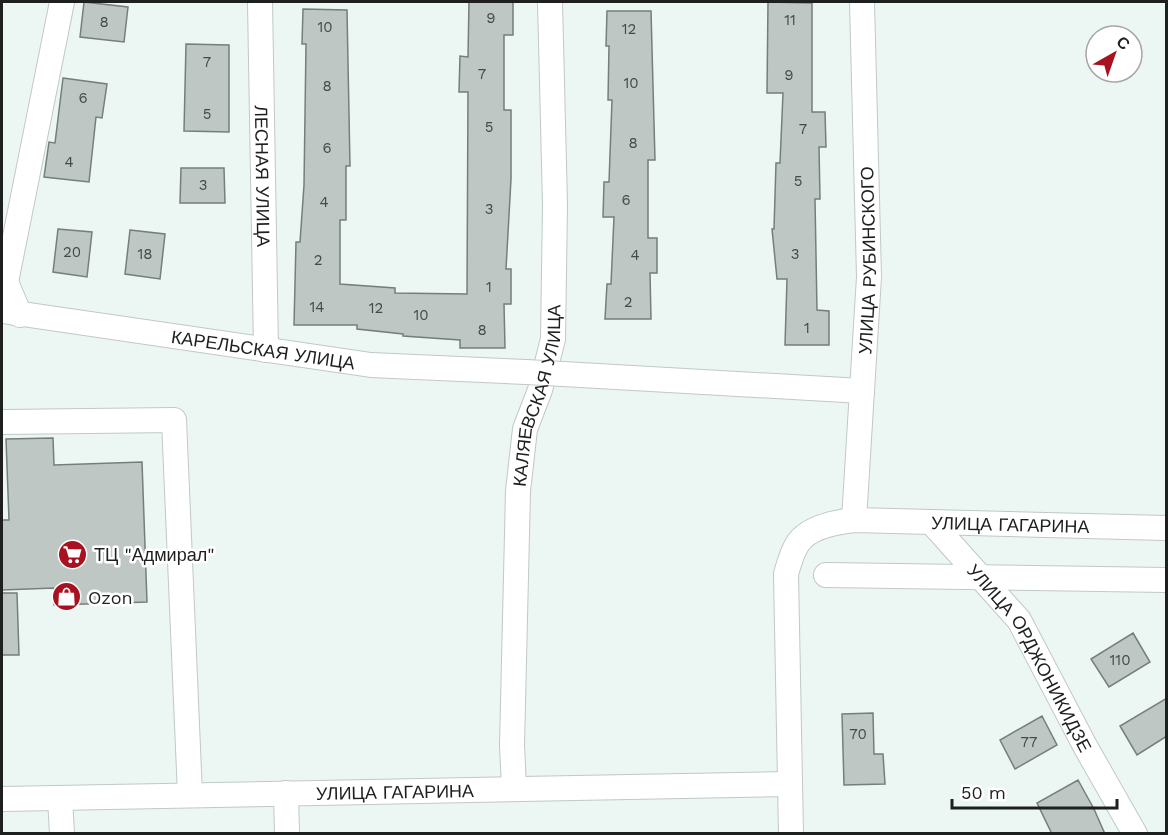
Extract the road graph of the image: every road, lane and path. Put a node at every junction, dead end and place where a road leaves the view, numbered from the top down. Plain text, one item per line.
1 (62, 2) edge
2 (260, 2) edge
3 (550, 2) edge
4 (862, 2) edge
5 (11, 313) edge
6 (266, 350) junction
7 (862, 391) junction
8 (2, 422) edge
9 (854, 520) junction
10 (932, 523) junction
11 (1167, 528) edge
12 (826, 574) dead end
13 (979, 577) junction
14 (1167, 580) edge
15 (789, 784) junction
16 (514, 789) junction
17 (286, 793) junction
18 (190, 795) junction
19 (60, 798) junction
20 (2, 799) edge
21 (62, 834) edge
22 (287, 834) edge
23 (791, 834) edge
24 (1135, 834) edge

1 - 5 street
2 - 6 street, ЛЕСНАЯ УЛИЦА
3 - 16 street, КАЛЯЕВСКАЯ УЛИЦА
4 - 7 street, УЛИЦА РУБИНСКОГО
5 - 6 street, КАРЕЛЬСКАЯ УЛИЦА
6 - 7 street, КАРЕЛЬСКАЯ УЛИЦА, bridge
7 - 9 street, УЛИЦА РУБИНСКОГО
8 - 18 street
9 - 10 street, УЛИЦА ГАГАРИНА
9 - 15 street, УЛИЦА ГАГАРИНА
10 - 11 street, УЛИЦА ГАГАРИНА
10 - 13 street, УЛИЦА ОРДЖОНИКИДЗЕ
12 - 13 street
13 - 14 street
13 - 24 street, УЛИЦА ОРДЖОНИКИДЗЕ
15 - 16 street, УЛИЦА ГАГАРИНА
15 - 23 street, УЛИЦА ГАГАРИНА
16 - 17 street, УЛИЦА ГАГАРИНА
17 - 18 street, УЛИЦА ГАГАРИНА
17 - 22 street
18 - 19 street, УЛИЦА ГАГАРИНА
19 - 20 street, УЛИЦА ГАГАРИНА
19 - 21 street

